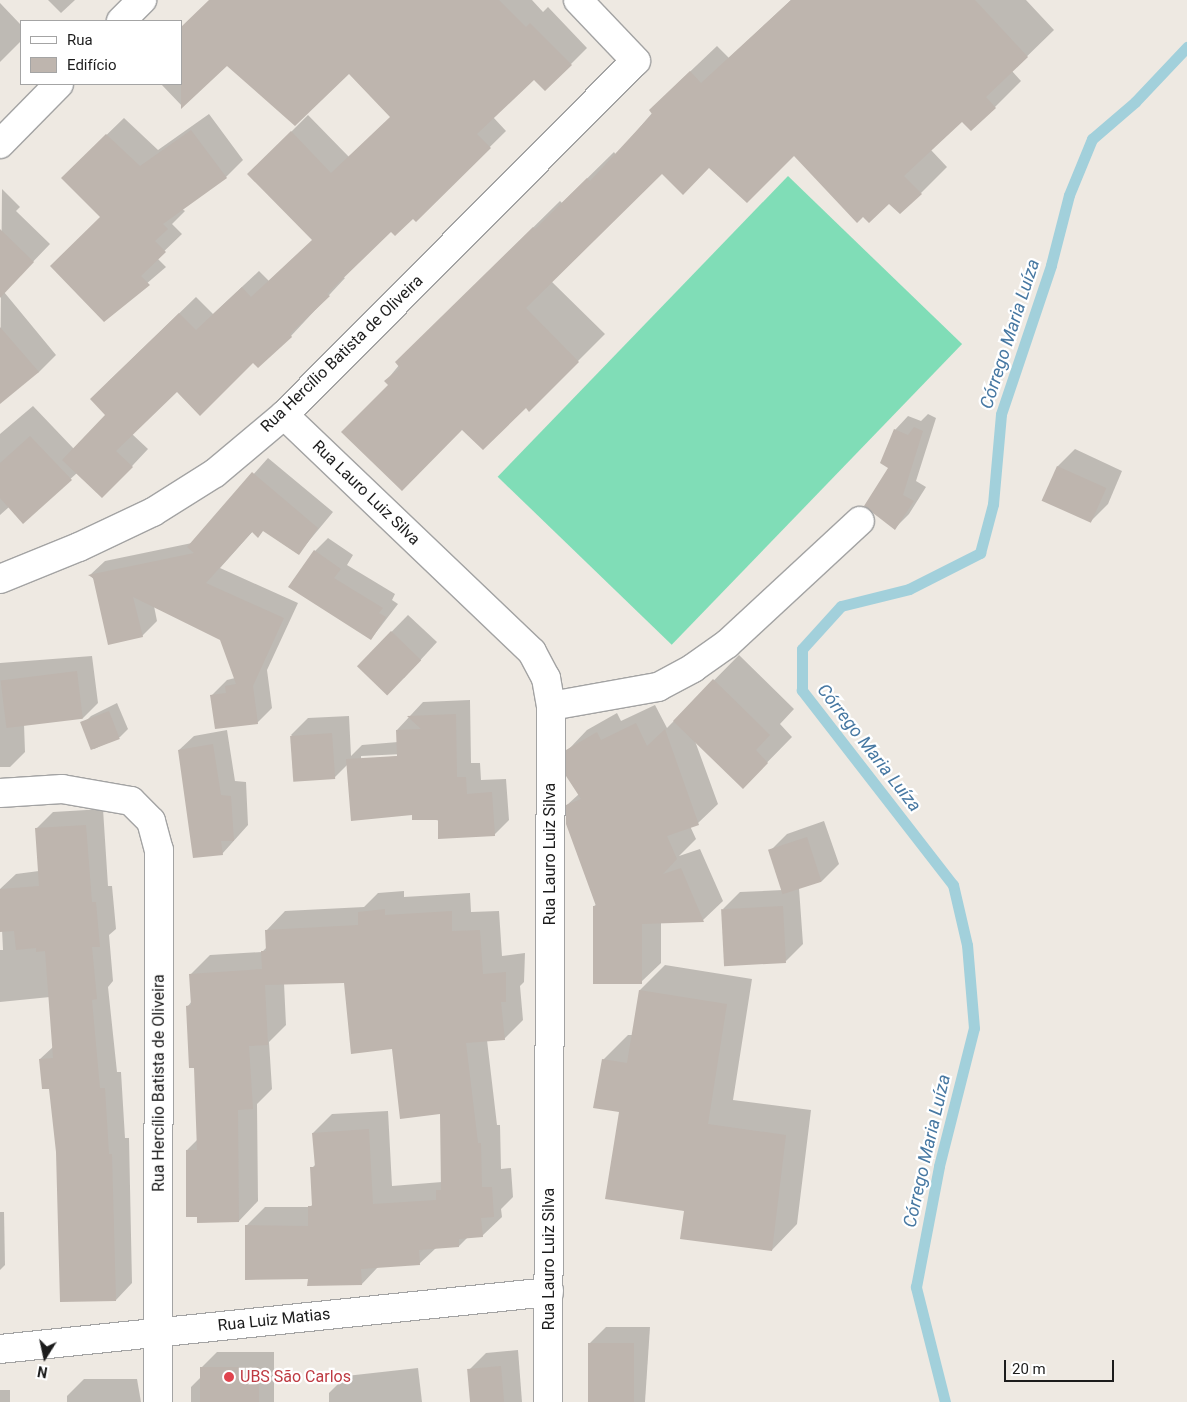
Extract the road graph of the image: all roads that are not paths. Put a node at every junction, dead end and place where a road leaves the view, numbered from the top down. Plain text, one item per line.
1 (142, 0) edge
2 (578, 0) edge
3 (122, 20) edge
4 (58, 85) edge
5 (0, 144) edge
6 (284, 415) junction
7 (860, 521) dead end
8 (0, 580) edge
9 (551, 706) junction
10 (0, 793) edge
11 (548, 1292) junction
12 (158, 1332) junction
13 (0, 1349) edge
14 (158, 1402) edge
15 (548, 1402) edge

1 - 3 street
2 - 6 street, Rua Hercílio Batista de Oliveira
4 - 5 street
6 - 8 street, Rua Hercílio Batista de Oliveira
6 - 9 street, Rua Lauro Luiz Silva
7 - 9 street
9 - 11 street, Rua Lauro Luiz Silva
10 - 12 street, Rua Hercílio Batista de Oliveira
11 - 12 street, Rua Luiz Matias
11 - 15 street, Rua Lauro Luiz Silva
12 - 13 street, Rua Luiz Matias
12 - 14 street, Rua Hercílio Batista de Oliveira

